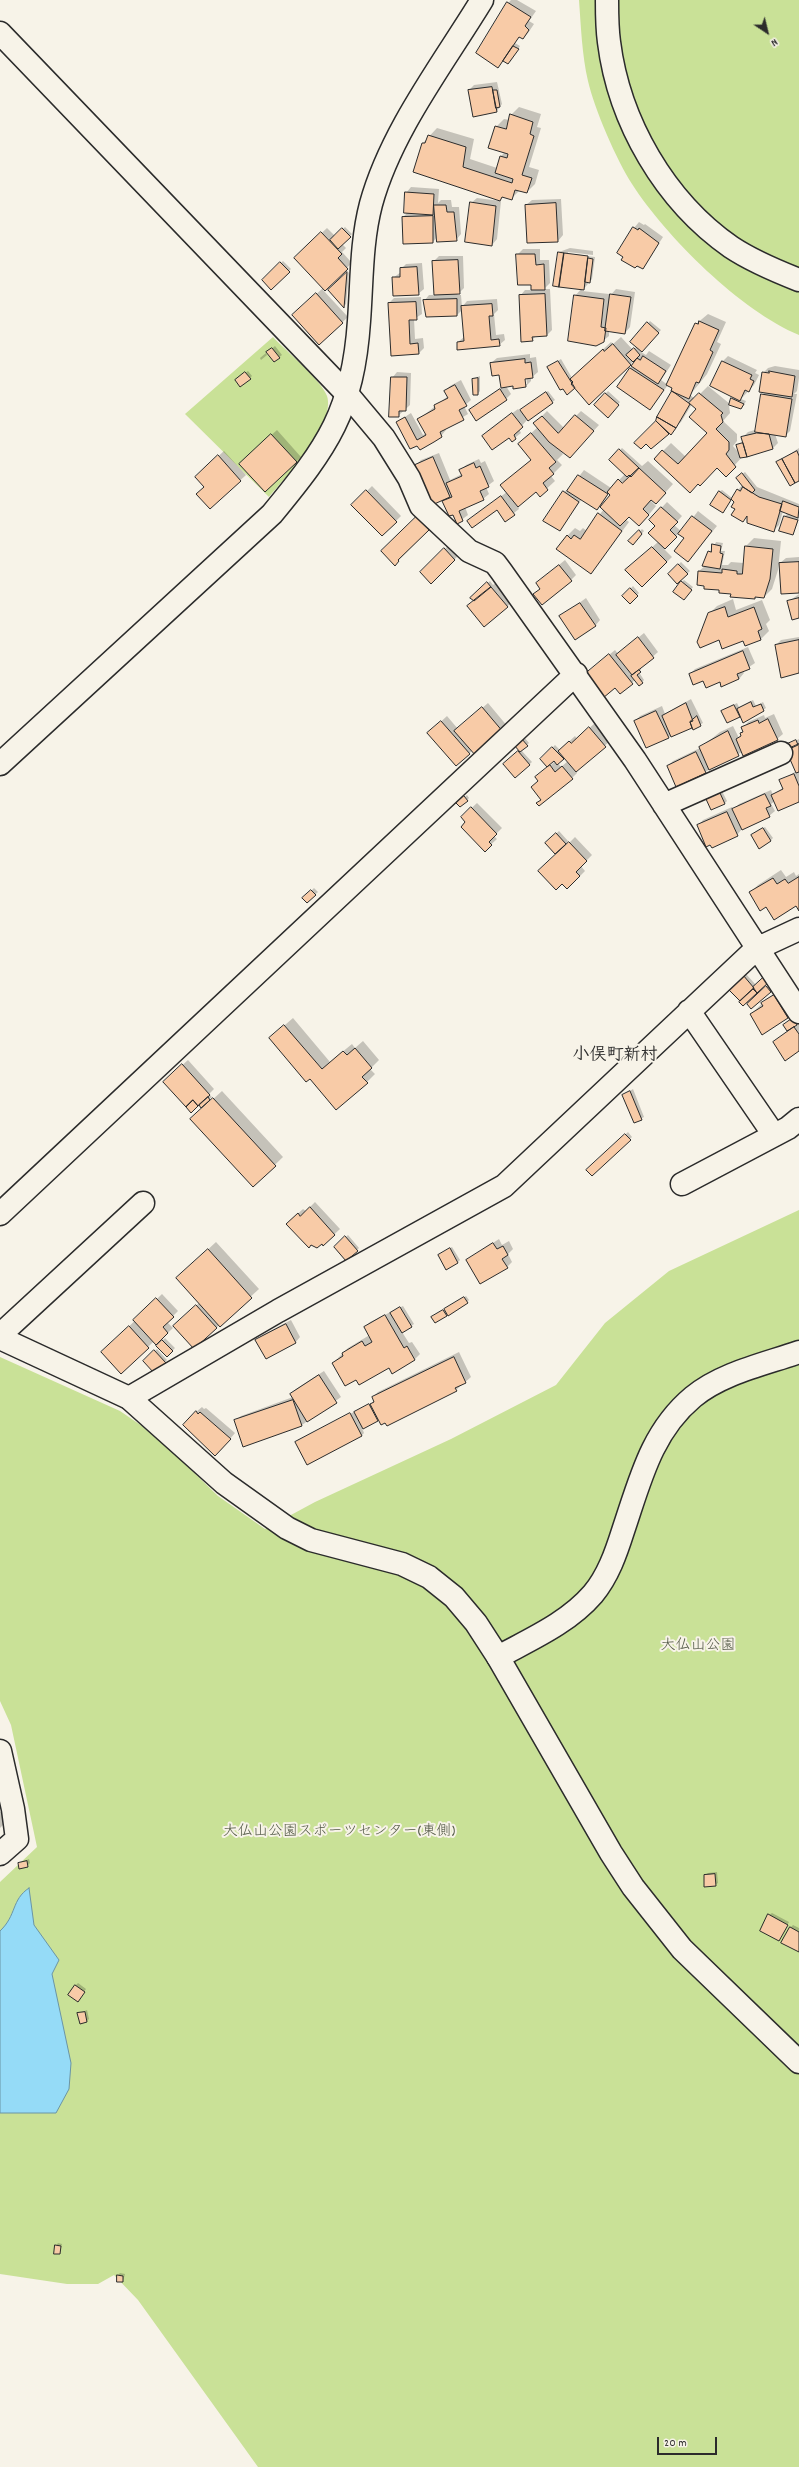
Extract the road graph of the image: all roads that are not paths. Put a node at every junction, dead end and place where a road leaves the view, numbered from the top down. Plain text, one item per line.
1 (482, 0) edge
2 (607, 0) edge
3 (0, 33) edge
4 (799, 280) edge
5 (348, 395) junction
6 (576, 674) junction
7 (781, 753) dead end
8 (0, 764) edge
9 (664, 805) junction
10 (799, 929) edge
11 (756, 949) junction
12 (688, 1011) junction
13 (799, 1012) edge
14 (799, 1119) edge
15 (774, 1135) junction
16 (682, 1184) dead end
17 (143, 1203) dead end
18 (0, 1214) edge
19 (0, 1335) edge
20 (0, 1338) edge
21 (799, 1352) edge
22 (129, 1398) junction
23 (498, 1657) junction
24 (0, 1751) edge
25 (7, 1802) edge
26 (0, 1854) edge
27 (799, 2062) edge

1 - 5 street
2 - 4 street
3 - 5 street
5 - 6 street
5 - 8 street
6 - 9 street
6 - 18 street
7 - 9 street
9 - 11 street
10 - 11 street
11 - 12 street
11 - 13 street
12 - 15 street
12 - 22 street
14 - 15 street
15 - 16 street
17 - 19 street
20 - 22 street
21 - 23 street
22 - 23 street
23 - 27 street
24 - 25 street
25 - 26 street

